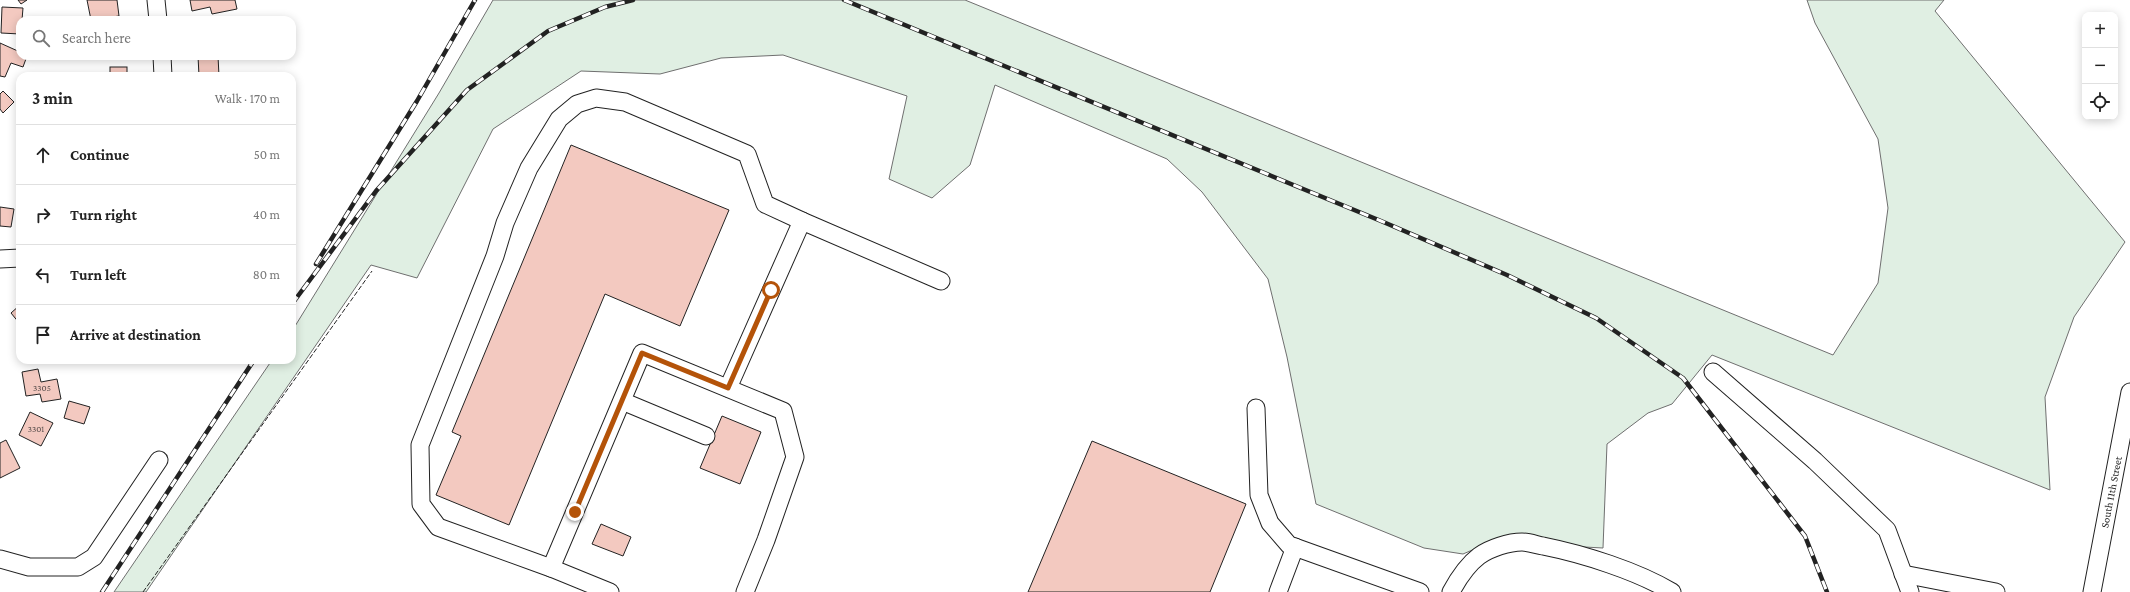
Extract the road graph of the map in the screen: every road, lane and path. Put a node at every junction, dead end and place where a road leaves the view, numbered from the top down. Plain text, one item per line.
1 (156, 0) edge
2 (158, 16) edge
3 (162, 60) edge
4 (163, 72) edge
5 (802, 221) junction
6 (16, 258) edge
7 (0, 259) edge
8 (941, 281) dead end
9 (1714, 372) dead end
10 (728, 388) junction
11 (2130, 392) edge
12 (622, 400) junction
13 (1256, 408) dead end
14 (706, 436) dead end
15 (159, 460) dead end
16 (1295, 547) junction
17 (0, 559) edge
18 (551, 568) junction
19 (1903, 574) junction
20 (610, 592) edge
21 (745, 592) edge
22 (1278, 592) edge
23 (1420, 592) edge
24 (1451, 592) edge
25 (1672, 592) edge
26 (1910, 592) edge
27 (1996, 592) edge
28 (2092, 592) edge

1 - 2 street
3 - 4 street
5 - 8 street
5 - 10 street
5 - 18 street
6 - 7 street
9 - 19 street
10 - 12 street
10 - 21 street
11 - 28 street, South 11th Street
12 - 14 street
12 - 18 street
13 - 16 street
15 - 17 street
16 - 22 street
16 - 23 street
18 - 20 street
19 - 26 street
19 - 27 street
24 - 25 street

